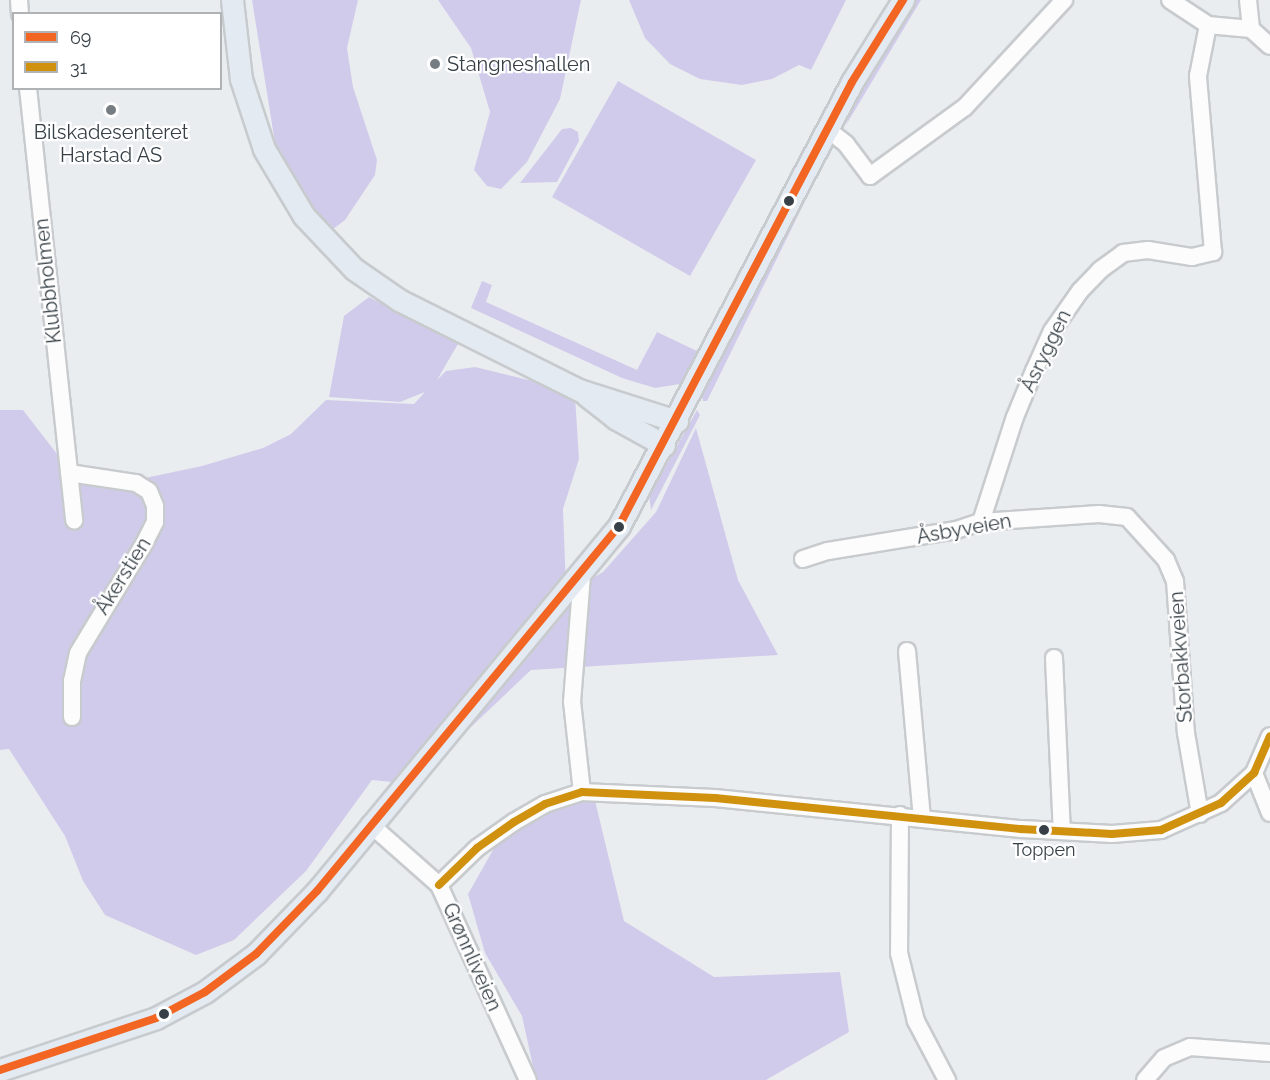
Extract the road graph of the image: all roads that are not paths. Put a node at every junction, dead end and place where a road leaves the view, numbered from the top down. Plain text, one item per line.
1 (232, 0) edge
2 (903, 0) edge
3 (1064, 0) edge
4 (1170, 0) edge
5 (1248, 0) edge
6 (1208, 25) junction
7 (1251, 29) junction
8 (1270, 46) edge
9 (28, 90) edge
10 (827, 129) junction
11 (579, 390) junction
12 (676, 421) junction
13 (664, 445) junction
14 (69, 473) junction
15 (1127, 517) joint
16 (74, 521) dead end
17 (981, 522) junction
18 (804, 559) dead end
19 (582, 574) junction
20 (907, 651) dead end
21 (1054, 658) dead end
22 (72, 717) dead end
23 (1270, 736) edge
24 (1254, 773) junction
25 (582, 792) junction
26 (1270, 813) edge
27 (1200, 814) junction
28 (900, 815) junction
29 (922, 818) junction
30 (370, 824) junction
31 (1062, 831) junction
32 (439, 885) junction
33 (1270, 1053) edge
34 (0, 1070) edge
35 (528, 1080) edge
36 (947, 1080) edge
37 (1145, 1080) edge

1 - 11 main road
2 - 10 main road
3 - 10 street
4 - 6 street
5 - 7 street
6 - 7 street
6 - 17 street, Åsryggen
7 - 8 street
9 - 14 street, Klubbholmen
10 - 12 main road
11 - 12 main road
11 - 13 main road
12 - 13 main road
13 - 19 main road
14 - 16 street
14 - 22 street, Åkerstien
15 - 17 street, Åsbyveien
15 - 27 street, Storbakkveien
17 - 18 street, Åsbyveien
19 - 25 street
19 - 30 main road
20 - 29 street
21 - 31 street
23 - 24 street
24 - 26 street
24 - 27 street
25 - 28 street
25 - 32 street
27 - 31 street
28 - 29 street
28 - 36 street
29 - 31 street
30 - 32 street, Grønnliveien
30 - 34 main road
32 - 35 street, Grønnliveien
33 - 37 street

